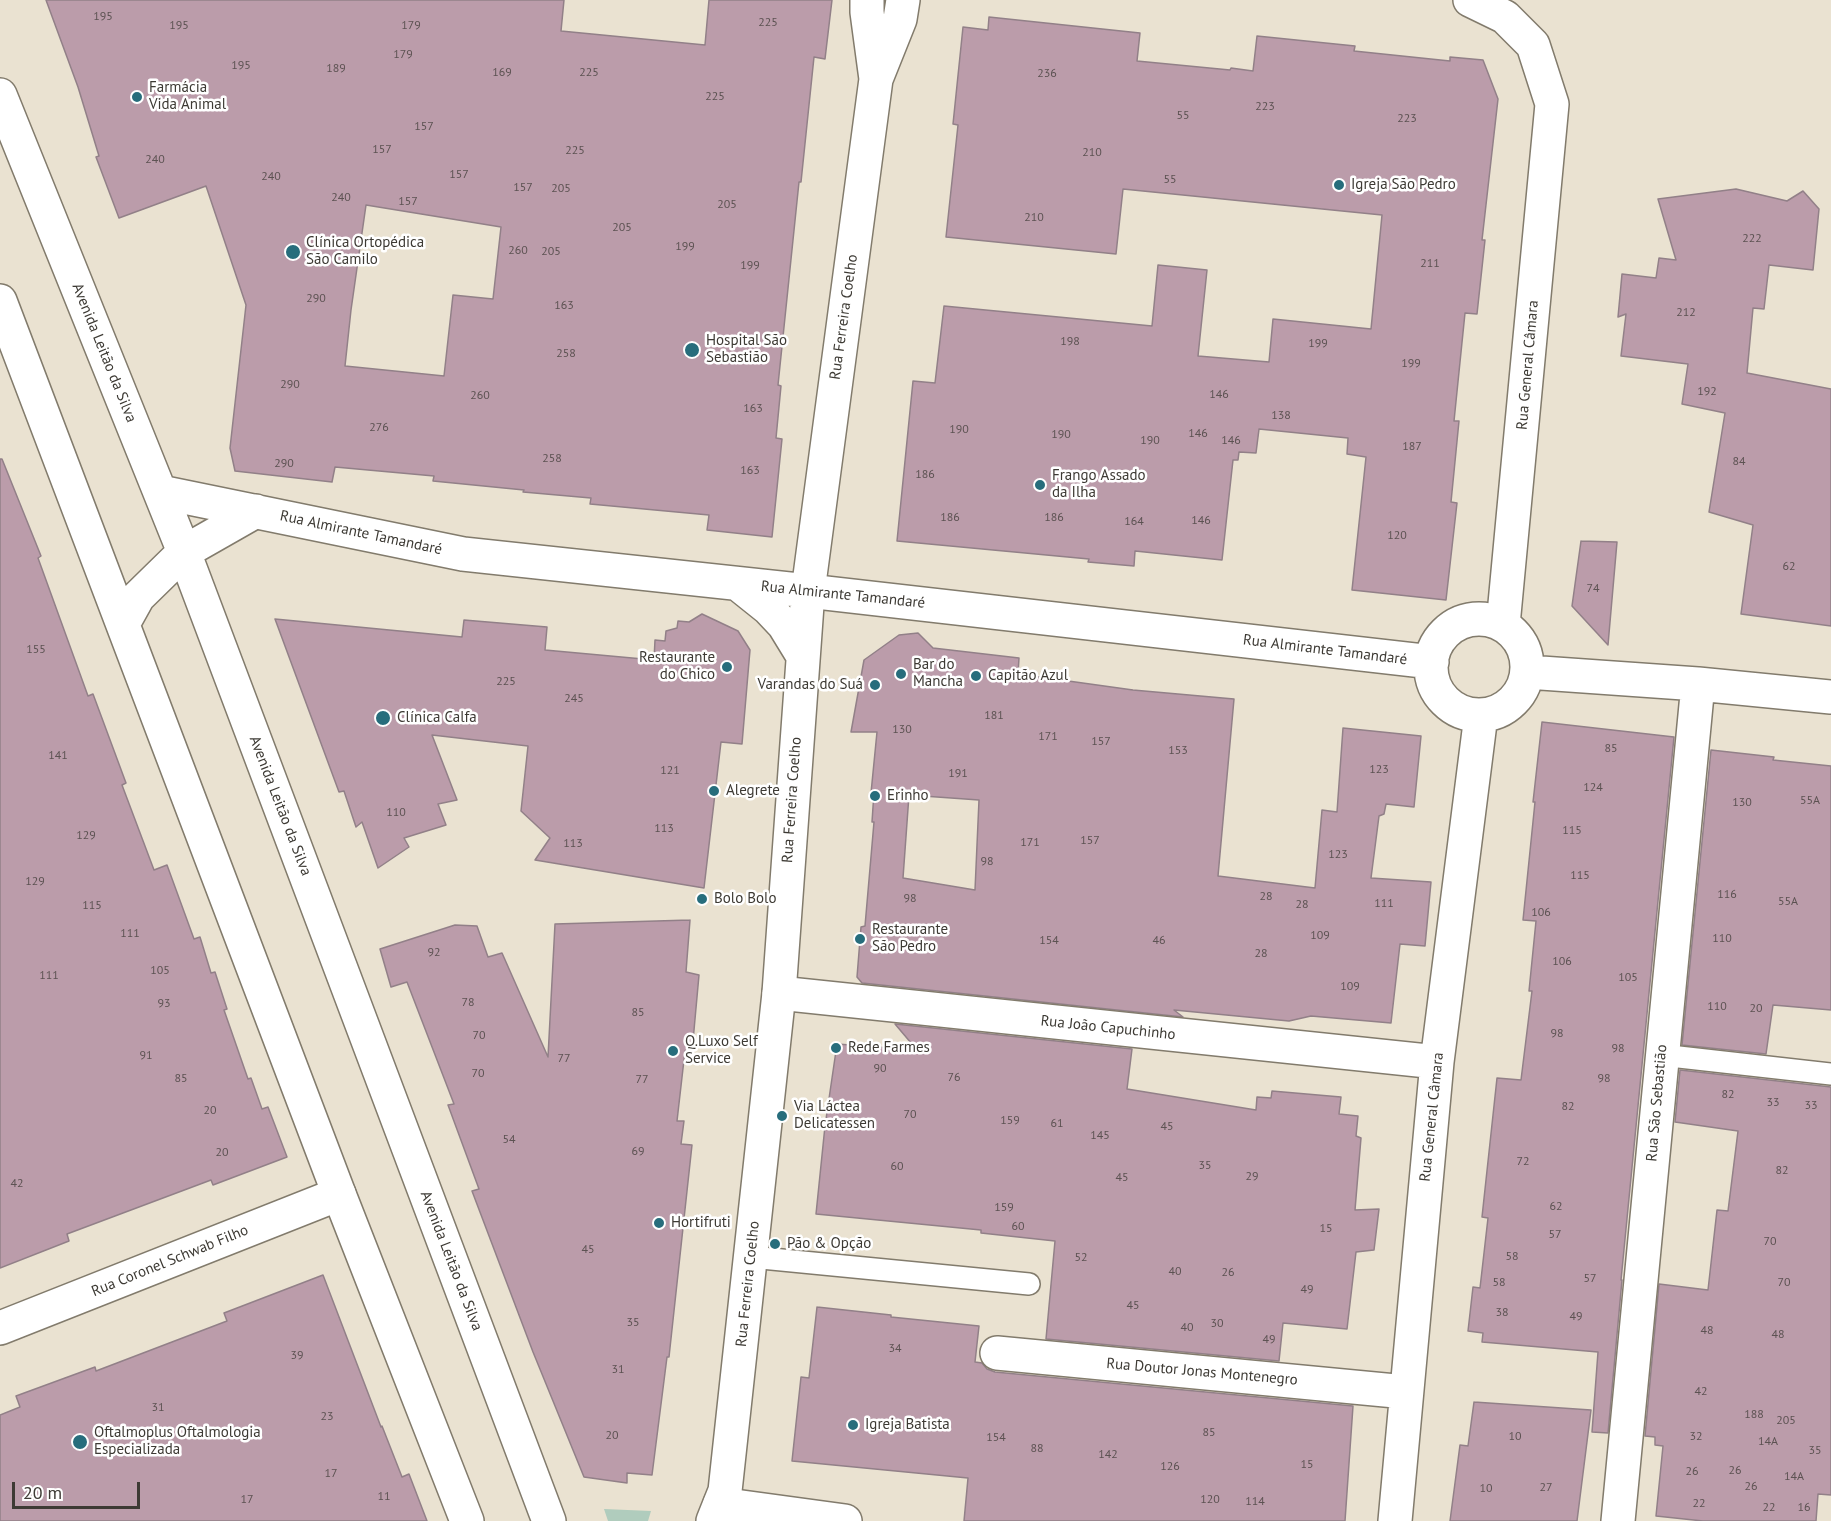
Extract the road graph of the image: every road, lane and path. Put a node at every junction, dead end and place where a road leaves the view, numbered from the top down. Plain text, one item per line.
1 (867, 0) edge
2 (903, 0) edge
3 (1470, 0) edge
4 (876, 80) junction
5 (0, 95) edge
6 (0, 302) edge
7 (160, 492) junction
8 (256, 512) junction
9 (184, 552) junction
10 (738, 584) junction
11 (808, 591) junction
12 (123, 624) junction
13 (1503, 625) junction
14 (803, 656) junction
15 (1432, 662) junction
16 (1527, 672) junction
17 (1698, 684) junction
18 (1831, 697) edge
19 (1481, 715) junction
20 (778, 993) junction
21 (1661, 1055) junction
22 (1437, 1062) junction
23 (1831, 1074) edge
24 (339, 1194) junction
25 (751, 1257) junction
26 (1029, 1284) dead end
27 (0, 1328) edge
28 (997, 1353) dead end
29 (1406, 1392) junction
30 (717, 1512) edge
31 (467, 1521) edge
32 (549, 1521) edge
33 (846, 1521) edge
34 (1395, 1521) edge
35 (1618, 1521) edge

1 - 4 street, Rua Ferreira Coelho
2 - 4 street, Rua Ferreira Coelho
3 - 13 street, Rua General Câmara
4 - 11 street, Rua Ferreira Coelho
5 - 7 street, Avenida Leitão da Silva
6 - 12 street
7 - 8 street, Rua Almirante Tamandaré
7 - 9 street, Avenida Leitão da Silva
8 - 9 street
8 - 10 street, Rua Almirante Tamandaré
9 - 12 street
9 - 32 street, Avenida Leitão da Silva
10 - 11 street, Rua Almirante Tamandaré
10 - 14 street
11 - 14 street, Rua Ferreira Coelho
11 - 15 street, Rua Almirante Tamandaré
12 - 24 street
13 - 15 street
13 - 16 street
14 - 20 street, Rua Ferreira Coelho
15 - 19 street
16 - 17 street
16 - 19 street
17 - 18 street
17 - 21 street, Rua São Sebastião
19 - 22 street, Rua General Câmara
20 - 22 street, Rua João Capuchinho
20 - 25 street, Rua Ferreira Coelho
21 - 23 lane
21 - 35 street, Rua São Sebastião
22 - 29 street, Rua General Câmara
24 - 27 street, Rua Coronel Schwab Filho
24 - 31 street
25 - 26 lane
25 - 30 street, Rua Ferreira Coelho
28 - 29 street, Rua Doutor Jonas Montenegro
29 - 34 street, Rua General Câmara
30 - 33 street

